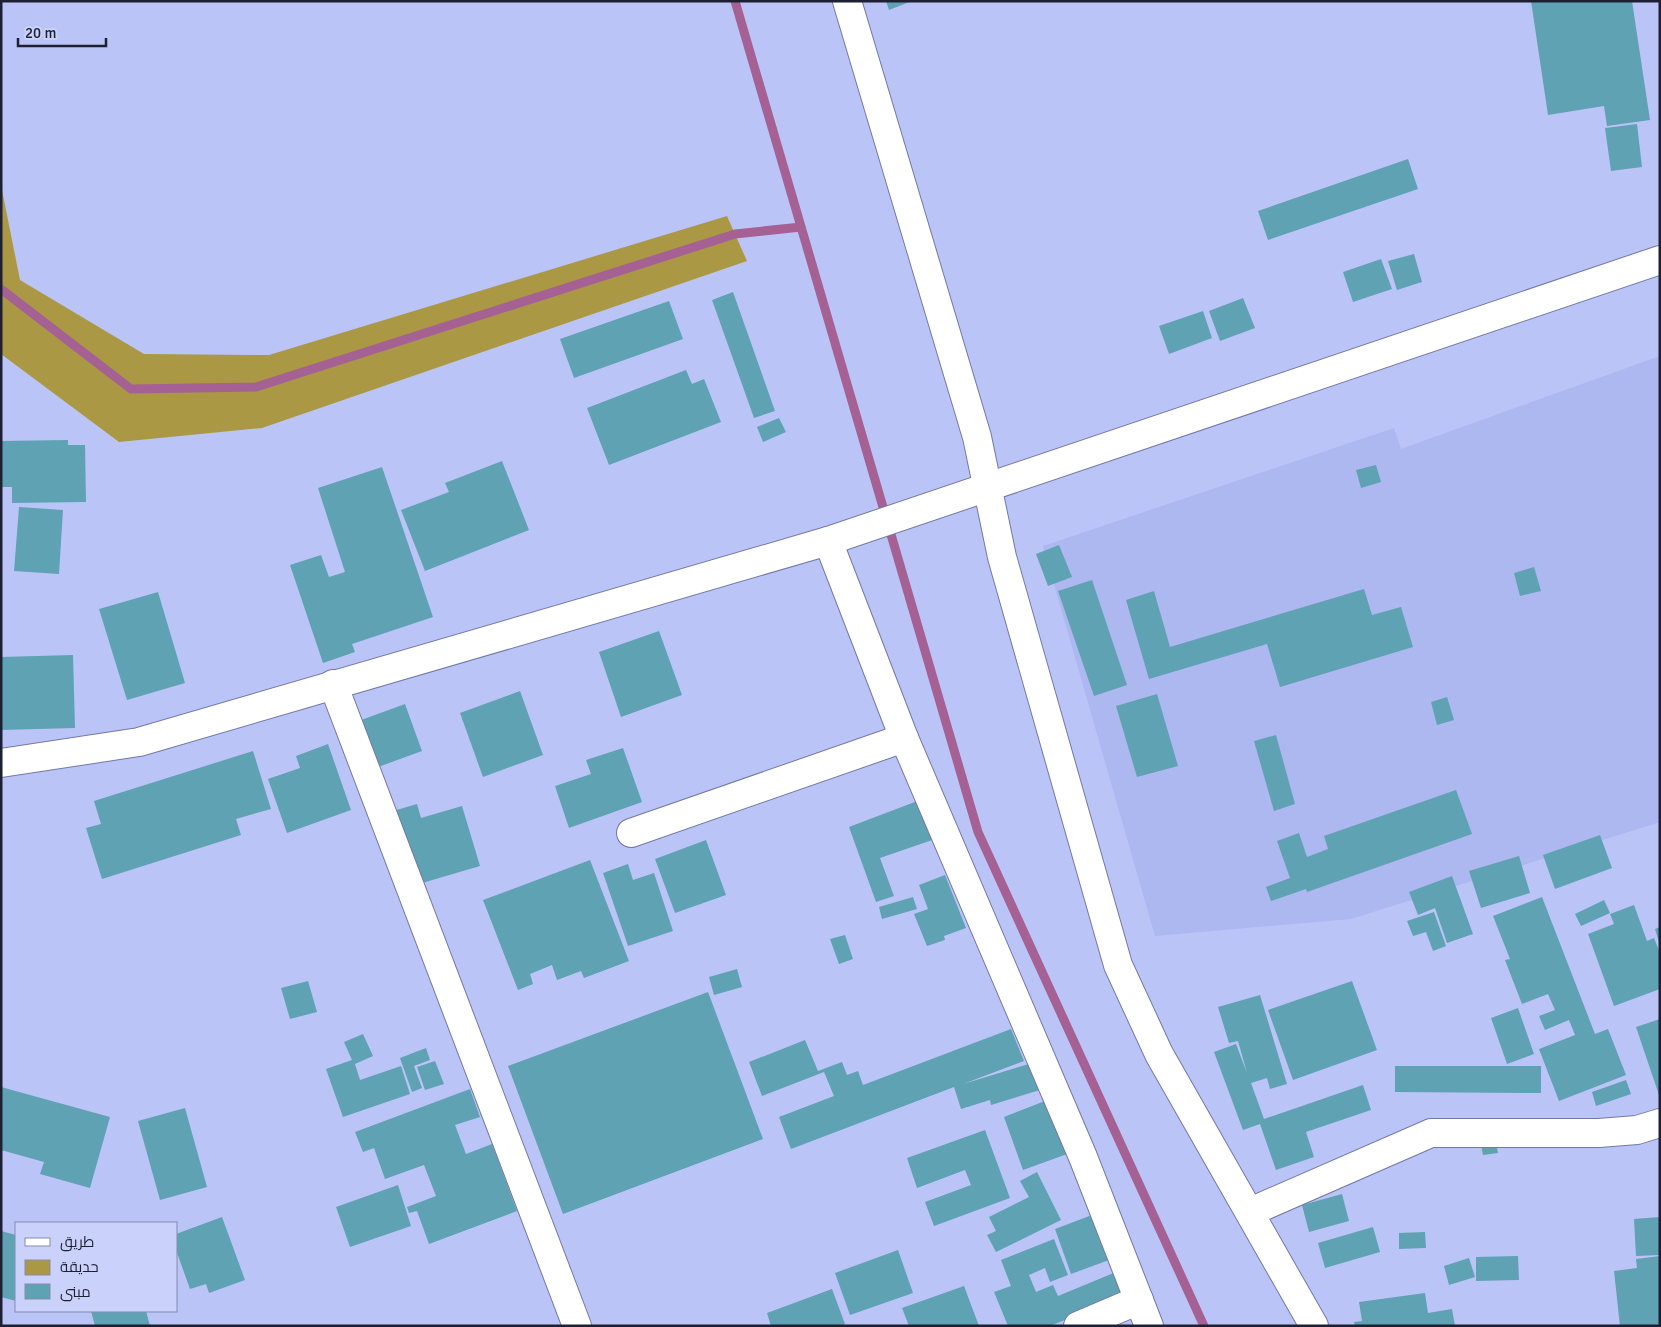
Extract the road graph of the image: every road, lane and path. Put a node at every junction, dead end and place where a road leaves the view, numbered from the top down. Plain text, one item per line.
1 (847, 1) edge
2 (1660, 260) edge
3 (987, 487) junction
4 (834, 539) junction
5 (333, 684) junction
6 (904, 738) junction
7 (1, 763) edge
8 (631, 832) dead end
9 (1660, 1123) edge
10 (1250, 1212) junction
11 (1140, 1300) junction
12 (577, 1326) edge
13 (1078, 1326) edge
14 (1149, 1326) edge
15 (1314, 1326) edge

1 - 3 street
2 - 3 street
3 - 4 street
3 - 10 street
4 - 5 street
4 - 6 street
5 - 7 street
5 - 12 street
6 - 8 street
6 - 11 street
9 - 10 street
10 - 15 street
11 - 13 street
11 - 14 street

